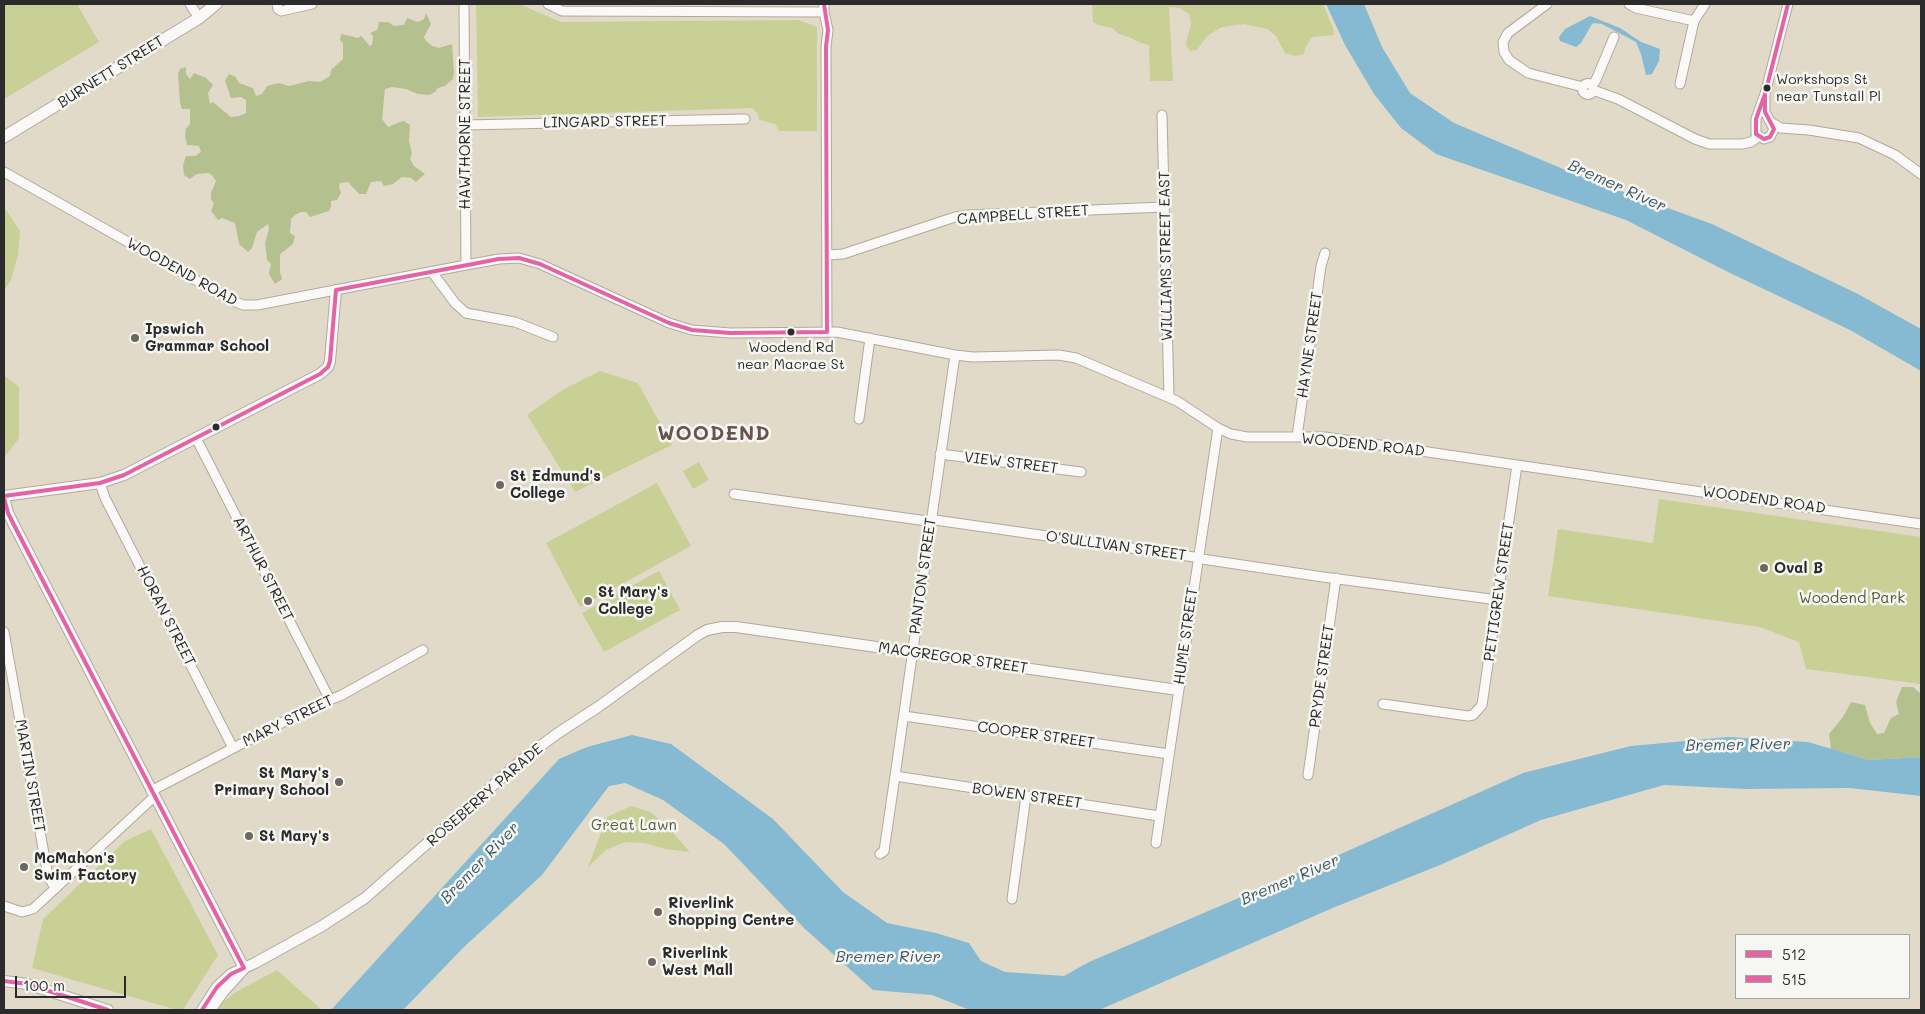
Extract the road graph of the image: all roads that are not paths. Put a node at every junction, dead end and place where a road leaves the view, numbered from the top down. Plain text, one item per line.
1 (190, 4) edge
2 (216, 4) edge
3 (312, 4) edge
4 (464, 4) edge
5 (548, 4) edge
6 (1546, 4) edge
7 (1629, 4) edge
8 (1705, 4) edge
9 (1788, 4) edge
10 (278, 7) edge
11 (824, 8) edge
12 (199, 18) junction
13 (1694, 21) junction
14 (1614, 37) dead end
15 (1680, 84) dead end
16 (1589, 88) junction
17 (1766, 94) junction
18 (1162, 115) dead end
19 (745, 119) dead end
20 (1771, 122) junction
21 (466, 125) junction
22 (1755, 127) junction
23 (1794, 129) junction
24 (1773, 135) junction
25 (4, 137) edge
26 (1758, 137) junction
27 (4, 172) edge
28 (1921, 174) edge
29 (1164, 207) junction
30 (1325, 253) dead end
31 (827, 255) junction
32 (466, 264) junction
33 (432, 272) junction
34 (336, 290) junction
35 (828, 332) junction
36 (553, 337) dead end
37 (870, 338) junction
38 (955, 356) junction
39 (1169, 397) junction
40 (859, 419) dead end
41 (1218, 428) junction
42 (1298, 437) junction
43 (196, 438) junction
44 (940, 454) junction
45 (1517, 465) junction
46 (1081, 472) dead end
47 (100, 483) junction
48 (734, 494) dead end
49 (4, 497) edge
50 (931, 521) junction
51 (1921, 524) edge
52 (1198, 557) junction
53 (1336, 578) junction
54 (1498, 600) junction
55 (728, 627) joint
56 (4, 632) edge
57 (423, 650) dead end
58 (912, 653) junction
59 (1178, 690) junction
60 (330, 700) junction
61 (1383, 704) dead end
62 (904, 716) junction
63 (233, 748) junction
64 (1169, 754) junction
65 (1308, 775) dead end
66 (895, 776) junction
67 (153, 794) junction
68 (1026, 796) junction
69 (1160, 816) junction
70 (1156, 843) dead end
71 (880, 854) dead end
72 (55, 888) junction
73 (1012, 899) dead end
74 (4, 906) edge
75 (244, 968) junction
76 (5, 980) edge
77 (108, 1010) edge
78 (202, 1010) edge
79 (210, 1010) edge

1 - 12 street
2 - 12 main road, BURNETT STREET
3 - 10 street
4 - 21 street, HAWTHORNE STREET
5 - 11 street
6 - 16 street
7 - 13 street
8 - 13 street
9 - 17 street
11 - 31 street
12 - 25 main road, BURNETT STREET
13 - 15 street
14 - 16 street
16 - 26 street
17 - 20 street
17 - 22 street
18 - 29 street, WILLIAMS STREET EAST
19 - 21 street, LINGARD STREET
20 - 22 street
20 - 23 street
20 - 24 street
21 - 32 street, HAWTHORNE STREET
22 - 26 street
23 - 24 street
23 - 28 street
24 - 26 street
27 - 34 street, WOODEND ROAD
29 - 31 street, CAMPBELL STREET
29 - 39 street, WILLIAMS STREET EAST
30 - 42 street, HAYNE STREET
31 - 35 street
32 - 33 street, WOODEND ROAD
32 - 35 street, WOODEND ROAD
33 - 34 street, WOODEND ROAD
33 - 36 street
34 - 43 street
35 - 37 street, WOODEND ROAD
37 - 38 street, WOODEND ROAD
37 - 40 street
38 - 39 street, WOODEND ROAD
38 - 44 street, PANTON STREET
39 - 41 street, WOODEND ROAD
41 - 42 street, WOODEND ROAD
41 - 52 street, HUME STREET
42 - 45 street, WOODEND ROAD
43 - 47 street
43 - 60 street, ARTHUR STREET
44 - 46 street, VIEW STREET
44 - 50 street, PANTON STREET
45 - 51 street, WOODEND ROAD
45 - 54 street, PETTIGREW STREET
47 - 49 street
47 - 63 street, HORAN STREET
48 - 50 street, O'SULLIVAN STREET
49 - 67 street
50 - 52 street, O'SULLIVAN STREET
50 - 58 street, PANTON STREET
52 - 53 street, O'SULLIVAN STREET
52 - 59 street, HUME STREET
53 - 54 street, O'SULLIVAN STREET
53 - 65 street, PRYDE STREET
54 - 61 street, PETTIGREW STREET
55 - 58 street, MACGREGOR STREET
55 - 75 street, ROSEBERRY PARADE
56 - 72 street, MARTIN STREET
57 - 60 street, MARY STREET
58 - 59 street, MACGREGOR STREET
58 - 62 street, PANTON STREET
59 - 64 street, HUME STREET
60 - 63 street, MARY STREET
62 - 64 street, COOPER STREET
62 - 66 street, PANTON STREET
63 - 67 street, MARY STREET
64 - 69 street, HUME STREET
66 - 68 street, BOWEN STREET
66 - 71 street, PANTON STREET
67 - 72 street, MARY STREET
67 - 75 street
68 - 69 street, BOWEN STREET
68 - 73 street
69 - 70 street, HUME STREET
72 - 74 street, MARY STREET
75 - 78 street, ROSEBERRY PARADE
75 - 79 street
76 - 77 street

